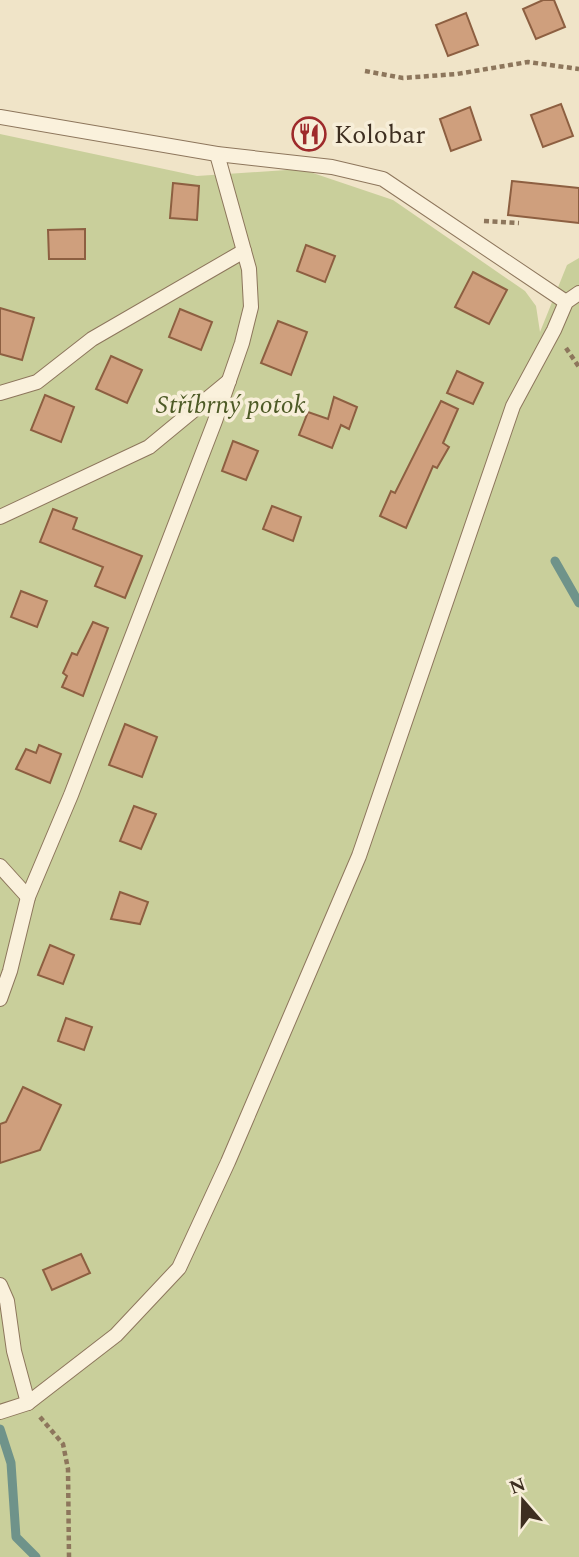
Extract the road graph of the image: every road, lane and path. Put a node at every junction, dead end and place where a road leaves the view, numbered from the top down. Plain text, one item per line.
1 (579, 69) edge
2 (365, 71) dead end
3 (0, 117) edge
4 (217, 154) junction
5 (244, 251) junction
6 (573, 298) edge
7 (230, 380) junction
8 (0, 393) edge
9 (0, 517) edge
10 (0, 866) edge
11 (28, 897) junction
12 (0, 999) edge
13 (0, 1284) edge
14 (28, 1403) junction
15 (0, 1412) edge
16 (69, 1557) edge

1 - 2 path
3 - 4 lane
4 - 5 lane
4 - 6 lane
5 - 7 lane
5 - 8 lane
6 - 14 lane
7 - 9 lane
7 - 11 lane
10 - 11 lane
11 - 12 lane
13 - 14 lane
14 - 15 lane
14 - 16 path

